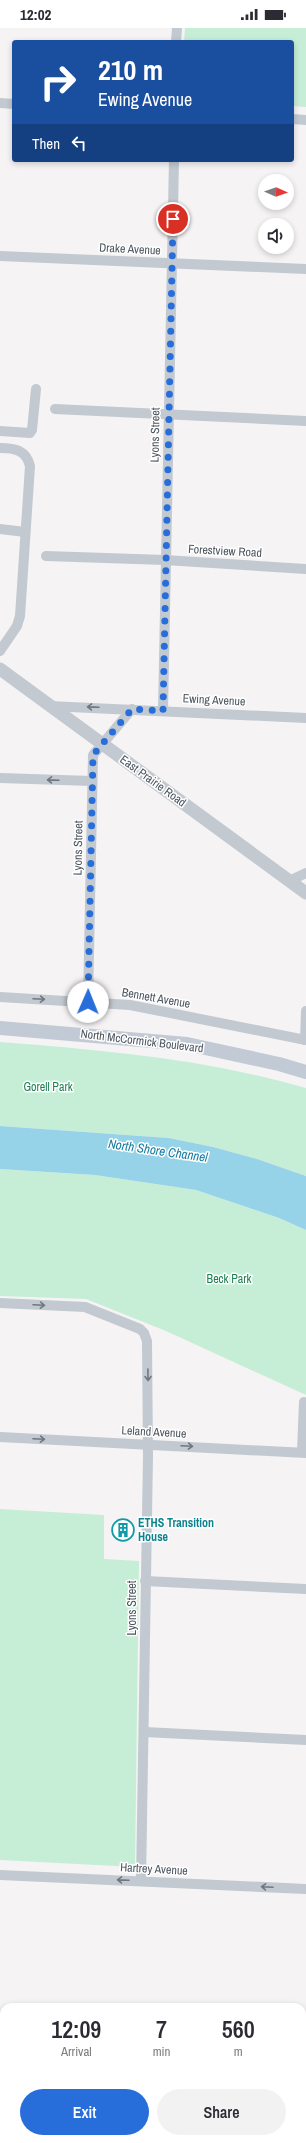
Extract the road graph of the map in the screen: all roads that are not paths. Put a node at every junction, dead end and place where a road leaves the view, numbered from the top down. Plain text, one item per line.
1 (177, 28) edge
2 (176, 40) edge
3 (0, 104) edge
4 (12, 104) edge
5 (294, 119) edge
6 (306, 120) edge
7 (174, 162) edge
8 (0, 256) edge
9 (172, 264) junction
10 (306, 269) edge
11 (36, 389) dead end
12 (55, 409) dead end
13 (168, 413) junction
14 (306, 421) edge
15 (0, 431) edge
16 (0, 448) edge
17 (0, 529) edge
18 (26, 532) junction
19 (46, 556) dead end
20 (165, 560) junction
21 (306, 568) edge
22 (0, 651) edge
23 (0, 669) edge
24 (49, 706) junction
25 (132, 709) junction
26 (163, 711) junction
27 (306, 718) edge
28 (102, 744) junction
29 (0, 778) edge
30 (92, 781) junction
31 (306, 873) edge
32 (289, 881) junction
33 (306, 893) edge
34 (0, 997) edge
35 (88, 1002) junction
36 (306, 1011) edge
37 (0, 1028) edge
38 (306, 1040) edge
39 (306, 1072) edge
40 (0, 1303) edge
41 (304, 1402) dead end
42 (0, 1437) edge
43 (148, 1444) junction
44 (304, 1453) edge
45 (145, 1581) junction
46 (306, 1589) edge
47 (144, 1732) junction
48 (306, 1740) edge
49 (0, 1875) edge
50 (141, 1881) junction
51 (306, 1889) edge

1 - 2 street
3 - 4 street
5 - 6 street
7 - 9 street, Lyons Street
8 - 9 street, Drake Avenue
9 - 10 street, Drake Avenue
9 - 13 street, Lyons Street
11 - 15 street
12 - 13 street
13 - 14 street
13 - 20 street, Lyons Street
16 - 18 street
17 - 18 street
18 - 22 street
19 - 20 street, Forestview Road
20 - 21 street, Forestview Road
20 - 26 street, Lyons Street
23 - 24 street, East Prairie Road
25 -> 24 street, Ewing Avenue
24 - 28 street, East Prairie Road
25 - 26 street, Ewing Avenue
25 - 28 street, Lyons Street
26 - 27 street, Ewing Avenue
28 - 30 street, Lyons Street
28 - 32 street, East Prairie Road
30 -> 29 street
30 - 35 street, Lyons Street
31 - 32 street
32 - 33 street, East Prairie Road
34 -> 35 street, Bennett Avenue
35 - 38 street, Bennett Avenue
36 - 38 street
37 - 39 main road, North McCormick Boulevard
40 -> 43 street, Lyons Street
41 - 44 street
42 -> 43 street, Leland Avenue
43 -> 44 street, Leland Avenue
43 - 45 street, Lyons Street
45 - 46 street
45 - 47 street, Lyons Street
47 - 48 street
47 - 50 street, Lyons Street
50 -> 49 street, Hartrey Avenue
51 -> 50 street, Hartrey Avenue

